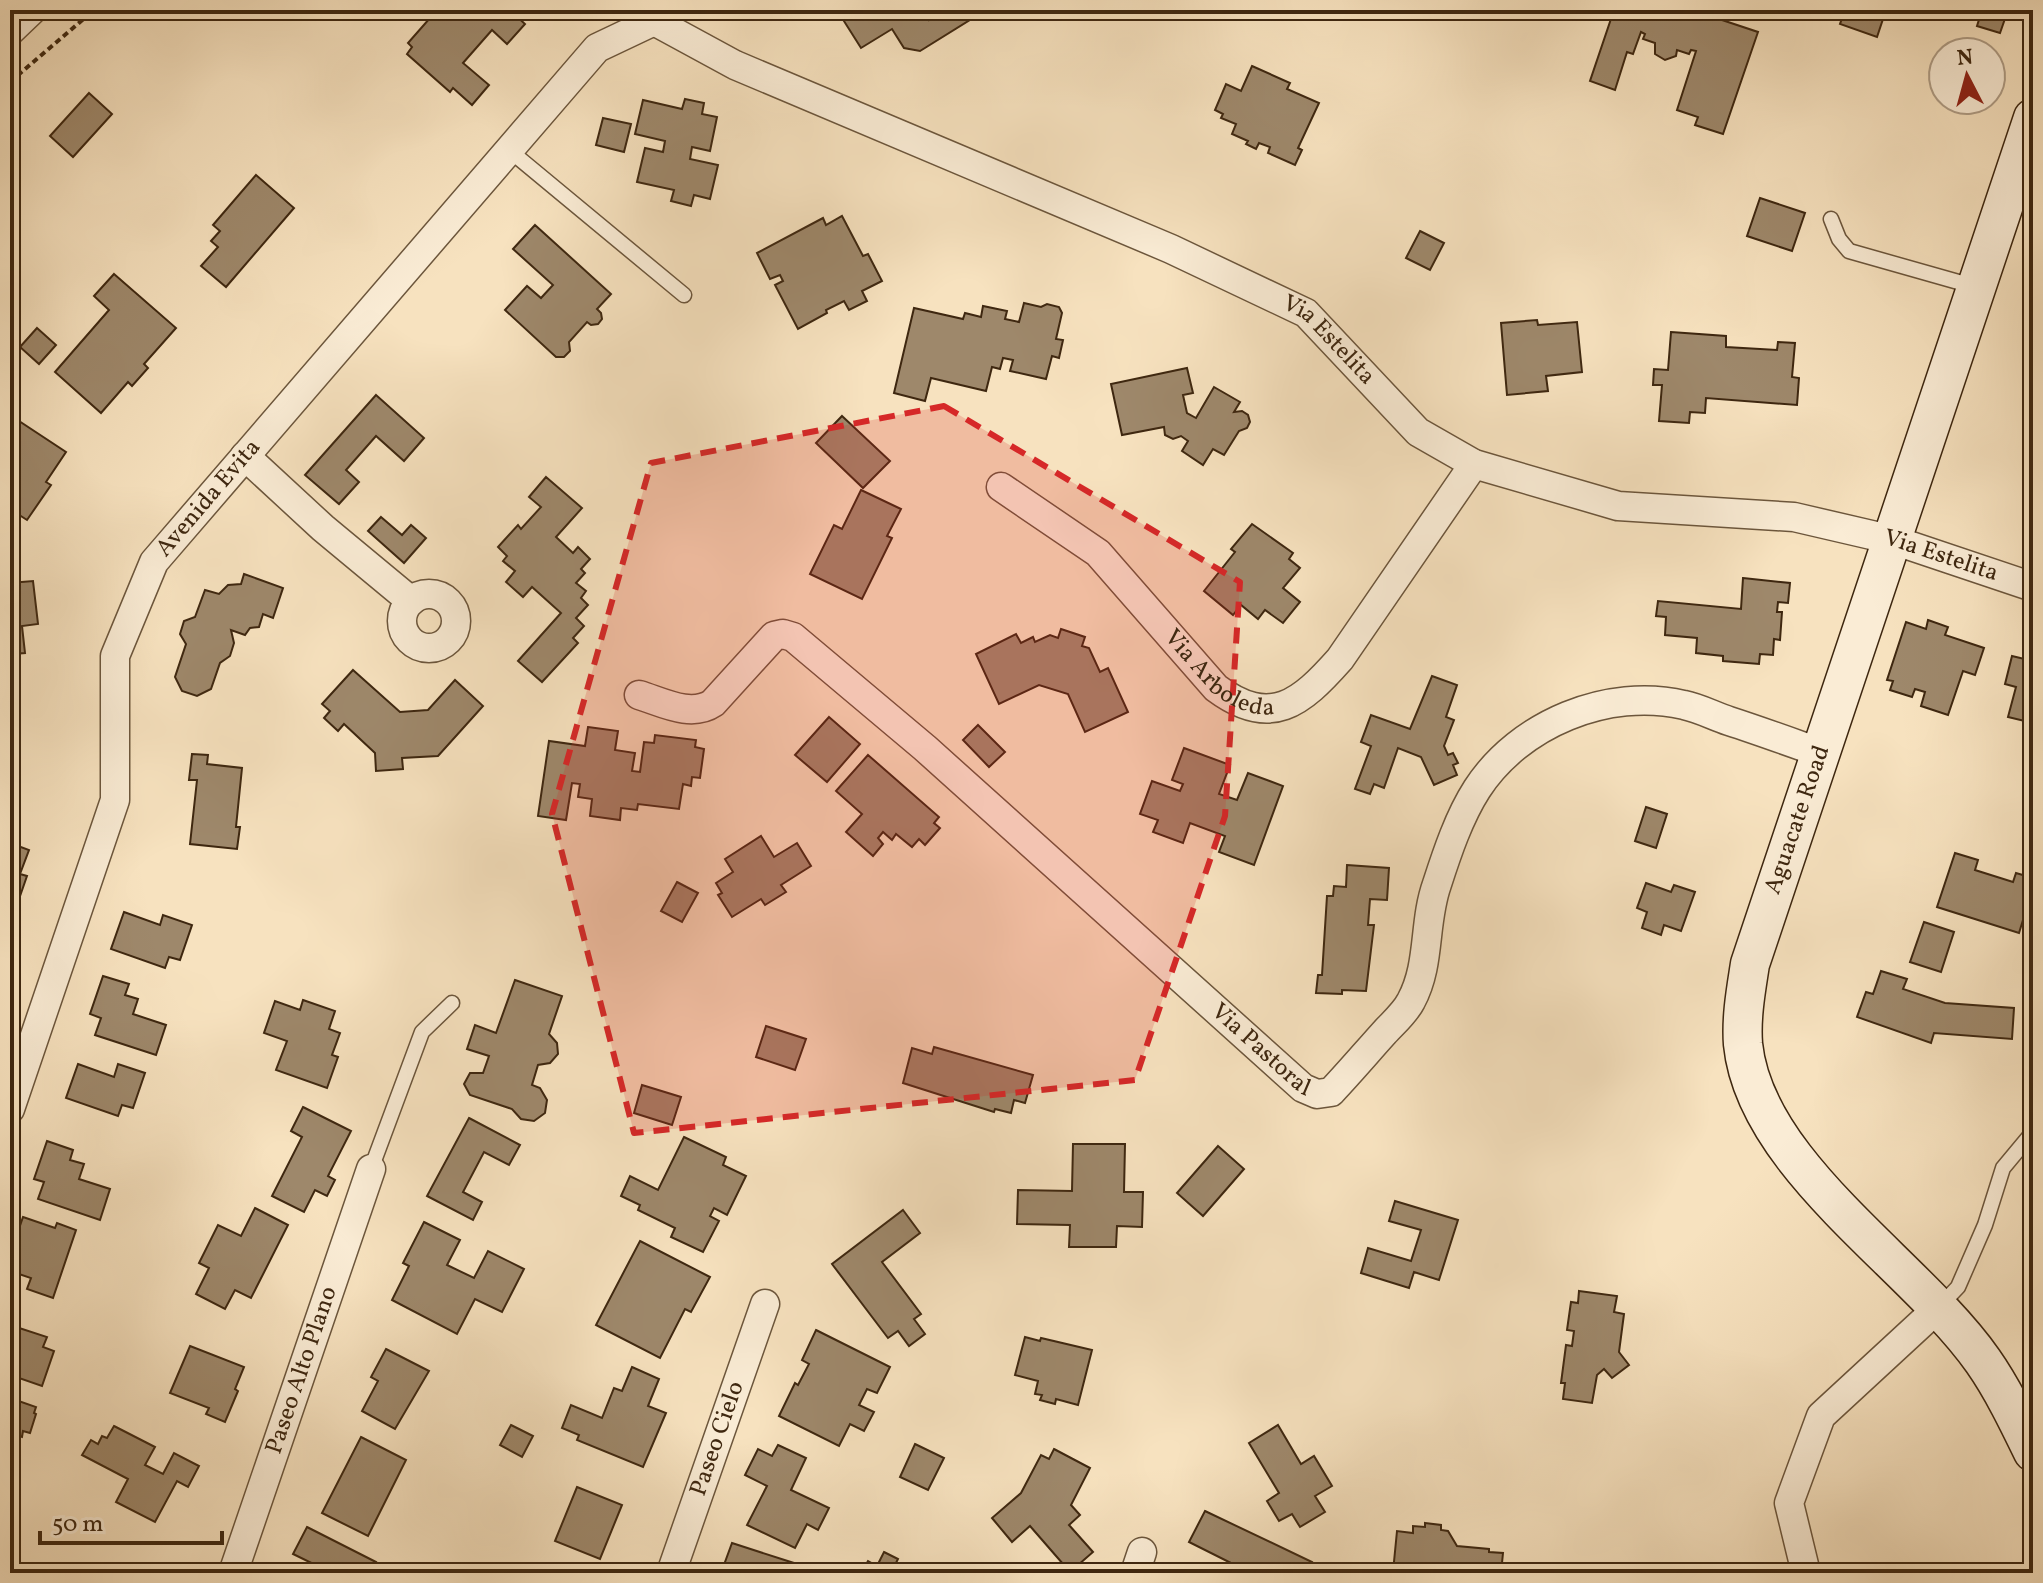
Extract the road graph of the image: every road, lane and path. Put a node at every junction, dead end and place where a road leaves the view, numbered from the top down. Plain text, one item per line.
1 (32, 10) edge
2 (94, 10) edge
3 (646, 16) edge
4 (10, 31) edge
5 (10, 82) edge
6 (2033, 118) edge
7 (509, 150) junction
8 (1831, 219) dead end
9 (1977, 287) junction
10 (684, 295) dead end
11 (245, 456) junction
12 (1474, 464) junction
13 (1001, 487) dead end
14 (1893, 540) junction
15 (2033, 587) edge
16 (411, 601) dead end
17 (639, 695) dead end
18 (1821, 753) junction
19 (452, 1003) dead end
20 (10, 1109) edge
21 (2033, 1132) edge
22 (371, 1169) joint
23 (765, 1304) dead end
24 (1938, 1308) junction
25 (2033, 1452) edge
26 (233, 1573) edge
27 (671, 1573) edge
28 (1806, 1573) edge

1 - 4 street
2 - 5 path
3 - 7 street, Avenida Evita
3 - 12 street, Via Estelita
6 - 9 street, Aguacate Road
7 - 10 lane
7 - 11 street, Avenida Evita
8 - 9 lane
9 - 14 street, Aguacate Road
11 - 16 street
11 - 20 street, Avenida Evita
12 - 13 street, Via Arboleda
12 - 14 street, Via Estelita
14 - 15 street, Via Estelita
14 - 18 street, Aguacate Road
17 - 18 street, Via Pastoral
18 - 24 street, Aguacate Road
19 - 22 lane
21 - 24 lane
22 - 26 street, Paseo Alto Plano
23 - 27 street, Paseo Cielo
24 - 25 street, Aguacate Road
24 - 28 street

